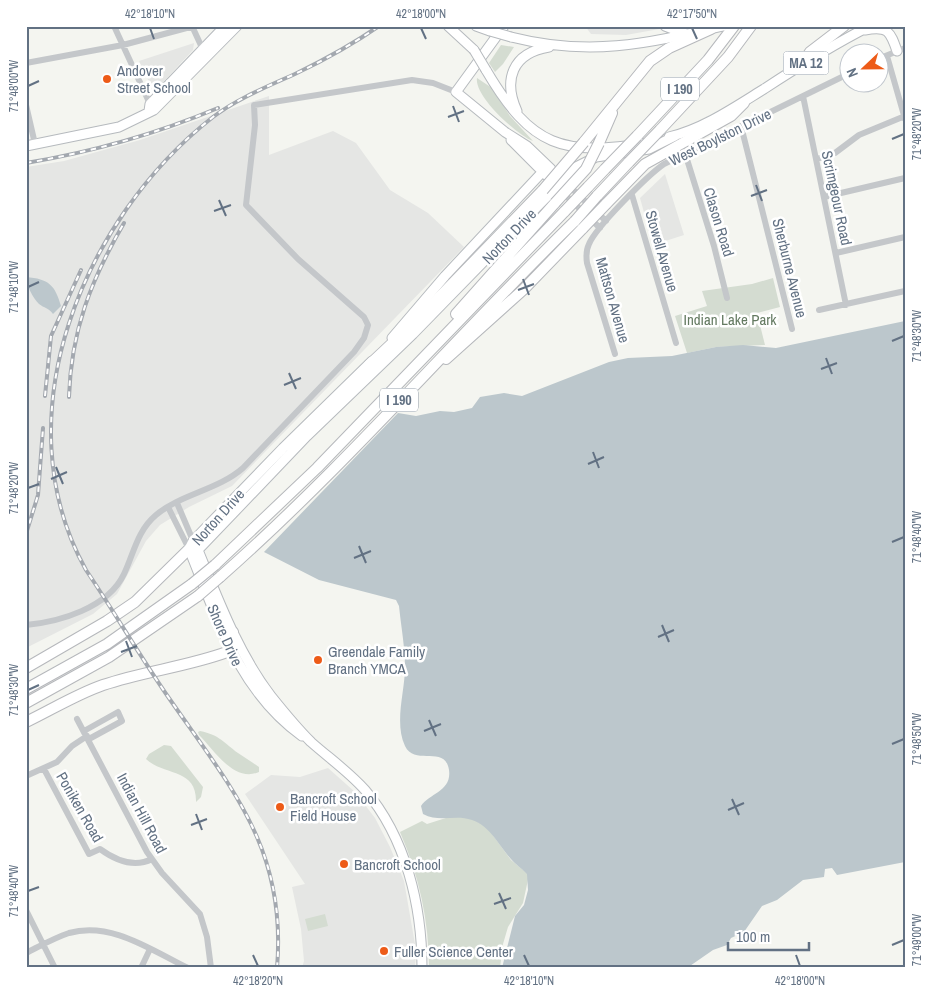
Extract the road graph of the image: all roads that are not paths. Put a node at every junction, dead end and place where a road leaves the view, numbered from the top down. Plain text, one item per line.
1 (114, 26) edge
2 (193, 26) edge
3 (225, 26) edge
4 (237, 26) edge
5 (448, 26) edge
6 (476, 26) edge
7 (504, 26) edge
8 (665, 26) edge
9 (723, 26) edge
10 (734, 26) edge
11 (844, 26) edge
12 (870, 26) edge
13 (711, 29) junction
14 (748, 31) edge
15 (858, 32) junction
16 (691, 34) junction
17 (123, 45) junction
18 (559, 46) junction
19 (901, 50) edge
20 (205, 53) junction
21 (888, 56) edge
22 (888, 60) edge
23 (26, 63) edge
24 (800, 66) junction
25 (636, 76) junction
26 (838, 79) edge
27 (456, 92) junction
28 (803, 96) junction
29 (744, 103) junction
30 (26, 105) edge
31 (149, 107) junction
32 (904, 117) edge
33 (520, 119) junction
34 (741, 126) junction
35 (675, 136) junction
36 (31, 145) edge
37 (685, 153) junction
38 (817, 159) junction
39 (546, 169) junction
40 (905, 178) edge
41 (561, 184) junction
42 (632, 195) junction
43 (824, 197) junction
44 (606, 221) junction
45 (579, 224) junction
46 (600, 228) junction
47 (905, 236) edge
48 (836, 254) junction
49 (905, 291) edge
50 (727, 298) dead end
51 (846, 305) junction
52 (819, 310) dead end
53 (792, 329) dead end
54 (676, 343) dead end
55 (616, 354) dead end
56 (370, 364) junction
57 (404, 377) junction
58 (177, 503) junction
59 (168, 507) junction
60 (193, 547) junction
61 (26, 625) edge
62 (234, 632) junction
63 (229, 651) junction
64 (26, 668) edge
65 (26, 689) edge
66 (26, 703) edge
67 (77, 719) dead end
68 (26, 722) edge
69 (87, 735) junction
70 (311, 741) junction
71 (44, 769) junction
72 (26, 776) edge
73 (152, 859) junction
74 (26, 910) edge
75 (44, 944) junction
76 (150, 949) junction
77 (26, 953) edge
78 (55, 968) edge
79 (141, 968) edge
80 (188, 968) edge
81 (211, 968) edge
82 (422, 968) edge

1 - 17 street
2 - 17 street
2 - 20 street
3 - 20 main road
4 - 20 main road
5 - 33 main road, MA 12, bridge
6 - 18 main road, bridge
7 - 27 main road
8 - 16 main road
9 - 13 main road
10 - 57 highway, I 190, bridge
11 - 24 highway
12 - 15 main road, MA 12
13 - 16 main road
13 - 25 highway
14 - 45 highway, I 190, bridge
15 - 19 main road
15 - 24 main road, MA 12
16 - 18 main road
17 - 23 street
17 - 31 street
18 - 33 main road
19 - 21 street
20 - 31 main road
22 - 32 street
24 - 29 main road, MA 12
25 - 56 highway, bridge
25 - 57 highway, bridge
26 - 28 street, West Boylston Drive
27 - 39 main road
27 - 58 street, Norton Drive
28 - 34 street, West Boylston Drive
28 - 38 street, Scrimgeour Road
29 - 35 main road, MA 12
29 - 45 highway, bridge
30 - 36 street
31 - 36 main road
32 - 38 street
33 - 35 main road, MA 12
34 - 37 street, West Boylston Drive
34 - 53 street, Sherburne Avenue
35 - 41 main road, Norton Drive
37 - 42 street, West Boylston Drive
37 - 50 street, Clason Road
38 - 43 street, Scrimgeour Road
39 - 41 main road
39 - 56 main road, Norton Drive
40 - 43 street
41 - 44 street
41 - 46 street
41 - 60 main road, Norton Drive
42 - 44 street, West Boylston Drive
42 - 54 street, Stowell Avenue
43 - 48 street, Scrimgeour Road
44 - 46 street, West Boylston Drive
45 - 66 highway, I 190, bridge
46 - 55 street, Mattson Avenue
47 - 48 street
48 - 51 street, Scrimgeour Road
49 - 51 street
51 - 52 street
56 - 60 main road, Norton Drive
57 - 65 highway, I 190, bridge
58 - 59 street, Norton Drive
58 - 60 street, Shore Drive
59 - 60 street, Shore Drive
59 - 61 street, Norton Drive
60 - 62 main road, Shore Drive
60 - 63 main road, Shore Drive
60 - 64 highway
62 - 63 highway
62 - 70 main road, Shore Drive
63 - 68 highway
63 - 70 main road, Shore Drive
67 - 69 street, Indian Hill Road
69 - 69 street
69 - 71 street
69 - 73 street, Indian Hill Road
70 - 82 main road, Shore Drive
71 - 72 street
71 - 73 street, Poniken Road
73 - 81 street, Indian Hill Road
74 - 75 street
75 - 76 street
75 - 77 street
75 - 78 street
76 - 79 street
76 - 80 street

